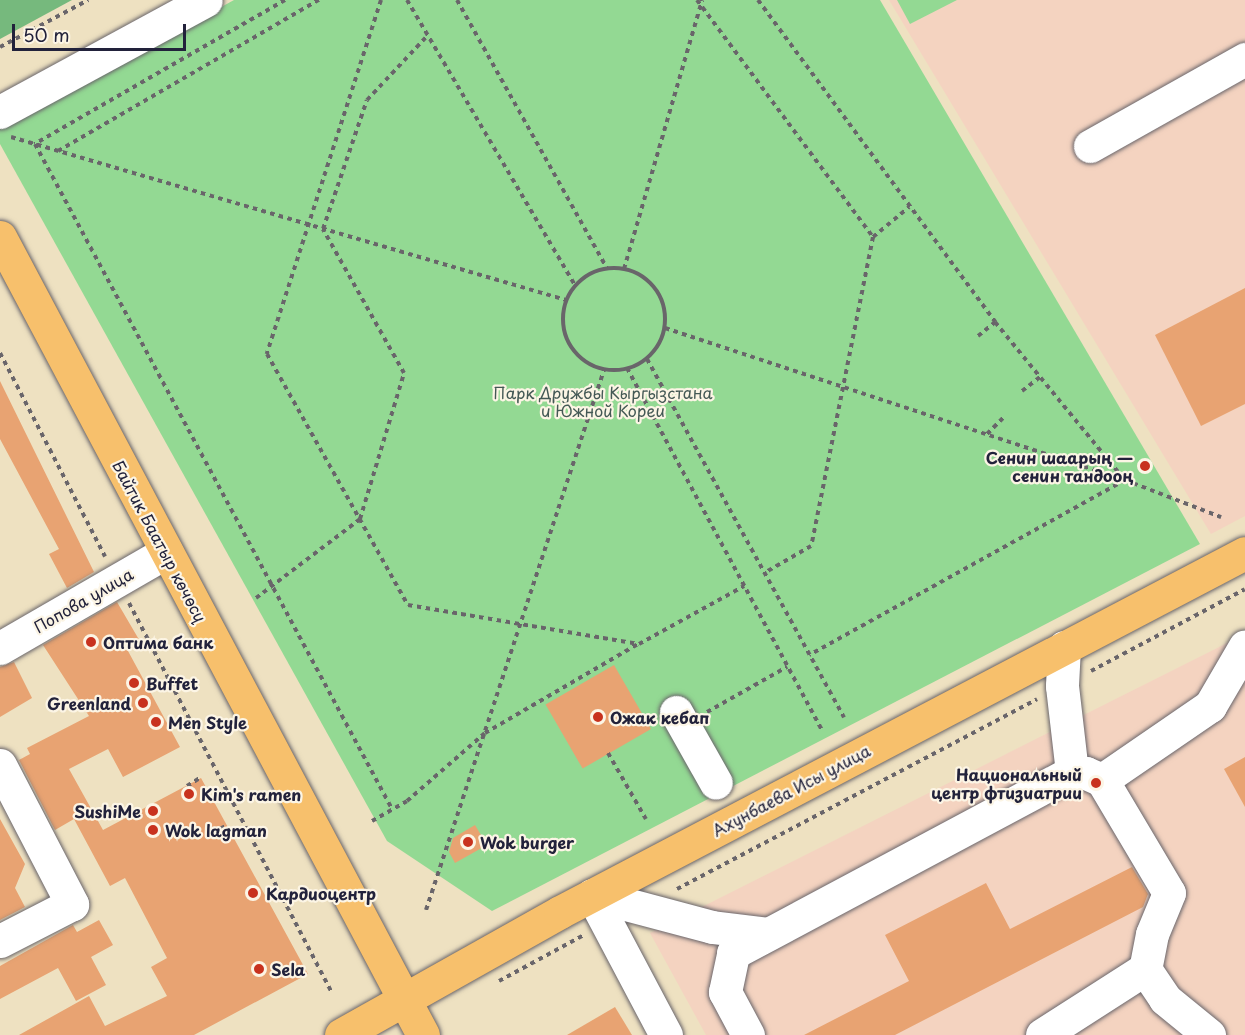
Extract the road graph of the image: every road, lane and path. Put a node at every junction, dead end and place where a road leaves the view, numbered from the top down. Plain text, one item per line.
1 (88, 0) edge
2 (206, 0) edge
3 (285, 0) edge
4 (319, 0) edge
5 (381, 0) edge
6 (407, 0) edge
7 (457, 0) edge
8 (697, 0) edge
9 (702, 0) edge
10 (758, 0) edge
11 (701, 6) junction
12 (428, 35) junction
13 (0, 47) edge
14 (1245, 59) edge
15 (5, 124) edge
16 (35, 144) junction
17 (1090, 146) dead end
18 (58, 151) junction
19 (909, 207) junction
20 (310, 225) junction
21 (323, 229) junction
22 (0, 237) edge
23 (873, 237) junction
24 (607, 268) junction
25 (624, 269) junction
26 (575, 285) junction
27 (566, 300) junction
28 (995, 322) junction
29 (665, 328) junction
30 (978, 336) dead end
31 (0, 353) edge
32 (647, 359) junction
33 (627, 368) junction
34 (604, 370) junction
35 (1040, 377) junction
36 (843, 387) junction
37 (1022, 391) dead end
38 (1004, 417) dead end
39 (987, 434) junction
40 (1125, 480) junction
41 (1221, 517) dead end
42 (360, 519) junction
43 (166, 552) junction
44 (1245, 553) edge
45 (764, 573) junction
46 (117, 580) junction
47 (273, 585) junction
48 (744, 586) junction
49 (1245, 589) edge
50 (256, 598) dead end
51 (520, 624) junction
52 (639, 644) junction
53 (1245, 646) edge
54 (1064, 647) junction
55 (0, 648) edge
56 (809, 655) junction
57 (787, 666) junction
58 (1062, 686) junction
59 (687, 714) joint
60 (844, 718) dead end
61 (821, 729) dead end
62 (485, 733) junction
63 (608, 753) dead end
64 (0, 765) edge
65 (1087, 776) junction
66 (200, 777) dead end
67 (716, 783) dead end
68 (187, 786) dead end
69 (392, 809) junction
70 (646, 819) dead end
71 (372, 821) dead end
72 (226, 826) dead end
73 (212, 832) dead end
74 (639, 907) junction
75 (598, 909) junction
76 (426, 910) dead end
77 (768, 934) junction
78 (0, 941) edge
79 (1145, 969) junction
80 (494, 984) dead end
81 (331, 991) dead end
82 (405, 1000) junction
83 (341, 1035) edge
84 (423, 1035) edge
85 (666, 1035) edge
86 (748, 1035) edge
87 (1042, 1035) edge
88 (1209, 1035) edge

1 - 13 path
2 - 15 street
3 - 16 path
4 - 18 path
5 - 20 path
6 - 12 path
7 - 24 path
8 - 11 path
9 - 11 path
10 - 19 path
11 - 23 path
11 - 25 path
12 - 21 path
12 - 26 path
14 - 17 street
15 - 16 path
16 - 18 path
16 - 47 path
18 - 20 path
19 - 23 path
19 - 28 path
20 - 21 path
20 - 42 path
21 - 27 path
21 - 42 path
22 - 43 main road, Байтик Баатыр көчөсү
23 - 36 path
24 - 25 path
24 - 26 path
25 - 29 path
26 - 27 path
27 - 34 path
28 - 30 path
28 - 35 path
29 - 32 path
29 - 36 path
31 - 46 path
32 - 33 path
32 - 45 path
33 - 34 path
33 - 48 path
34 - 51 path
35 - 37 path
35 - 40 path
36 - 39 path
36 - 45 path
38 - 39 path
39 - 40 path
40 - 41 path
40 - 56 path
42 - 47 path
42 - 51 path
43 - 46 street, Попова улица
43 - 82 main road, Байтик Баатыр көчөсү
44 - 54 main road, Ахунбаева Исы улица
45 - 56 path
46 - 55 street, Попова улица
46 - 81 path
47 - 50 path
47 - 69 path
48 - 52 path
48 - 57 path
49 - 58 path
51 - 52 path
51 - 62 path
52 - 62 path
53 - 65 street
54 - 58 street
54 - 75 main road, Ахунбаева Исы улица
56 - 60 path
57 - 59 path
57 - 61 path
58 - 65 street
58 - 74 path
59 - 67 street
62 - 69 path
62 - 76 path
63 - 70 path
64 - 78 street
65 - 77 street
65 - 79 street
66 - 68 path
69 - 71 path
72 - 73 path
74 - 75 street
74 - 77 street
75 - 80 path
75 - 82 main road, Ахунбаева Исы улица
75 - 85 street
77 - 86 street
79 - 87 street
79 - 88 street
82 - 83 main road, Ахунбаева Исы улица
82 - 84 main road, Байтик Баатыр көчөсү

